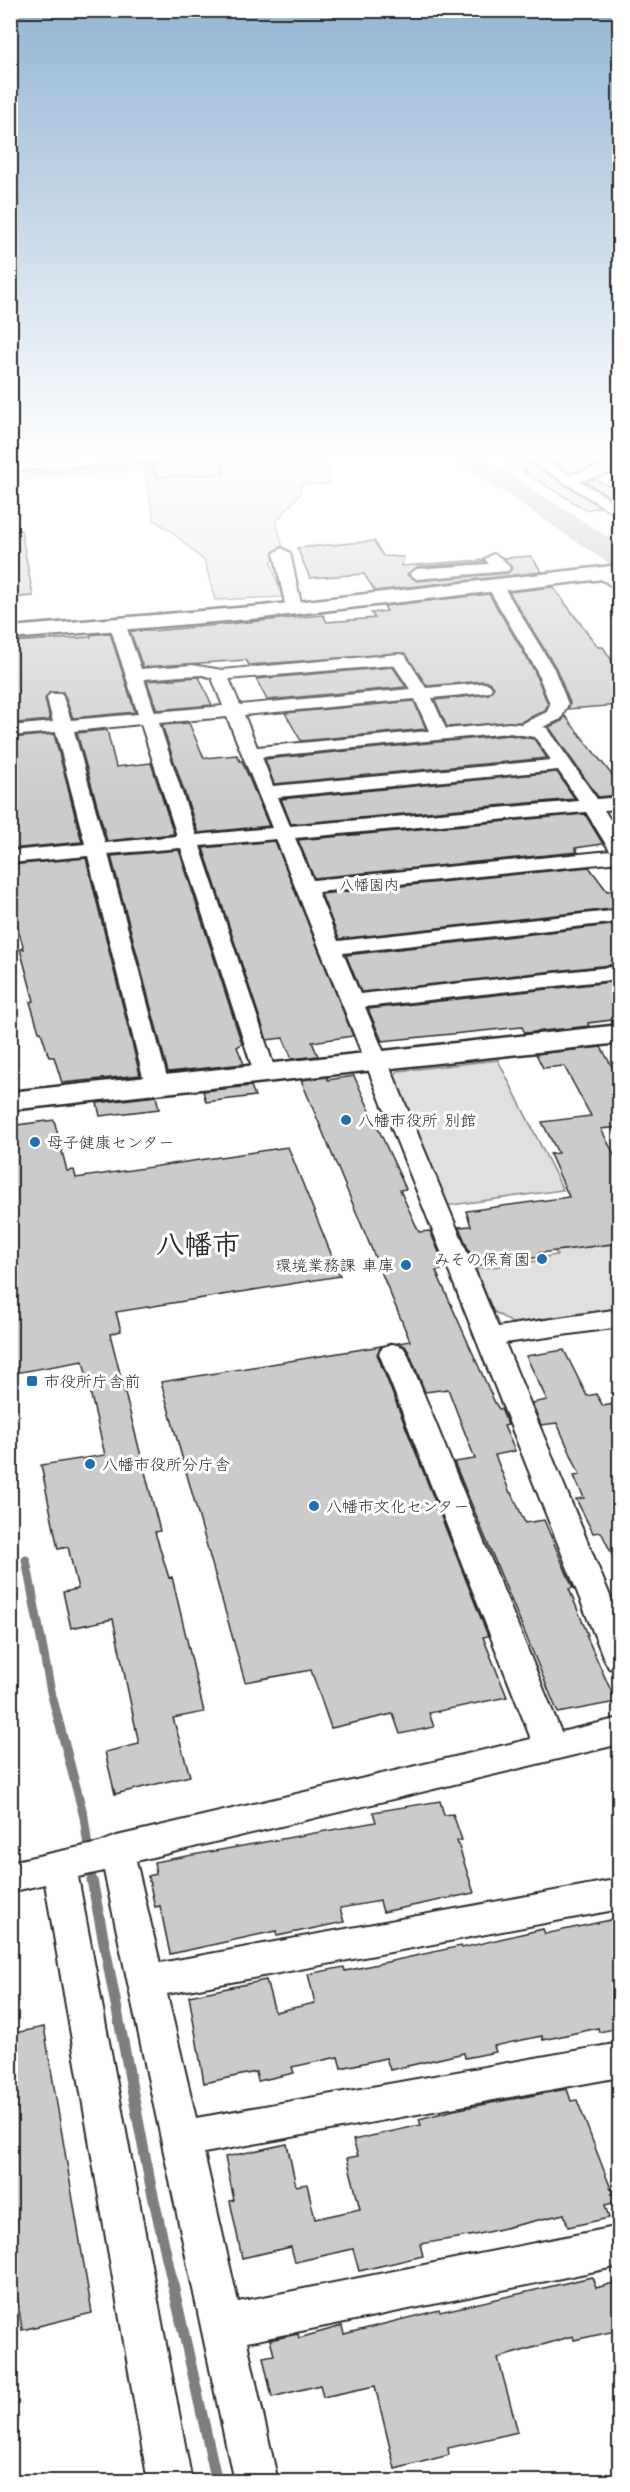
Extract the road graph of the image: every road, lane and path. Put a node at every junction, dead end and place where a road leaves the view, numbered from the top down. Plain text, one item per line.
1 (286, 570) edge
2 (415, 570) edge
3 (613, 576) edge
4 (495, 586) junction
5 (430, 593) junction
6 (294, 608) junction
7 (117, 623) junction
8 (10, 633) edge
9 (135, 675) junction
10 (219, 675) junction
11 (483, 688) dead end
12 (421, 693) junction
13 (56, 698) dead end
14 (234, 710) junction
15 (148, 718) junction
16 (64, 726) junction
17 (525, 729) junction
18 (10, 731) edge
19 (440, 735) junction
20 (250, 753) junction
21 (563, 764) junction
22 (266, 792) junction
23 (620, 803) edge
24 (592, 806) junction
25 (282, 833) junction
26 (190, 841) junction
27 (97, 850) junction
28 (620, 854) edge
29 (10, 857) edge
30 (305, 887) junction
31 (620, 916) edge
32 (330, 948) junction
33 (620, 972) edge
34 (351, 1002) junction
35 (620, 1034) edge
36 (375, 1061) junction
37 (265, 1073) junction
38 (157, 1085) junction
39 (10, 1101) edge
40 (620, 1318) edge
41 (488, 1337) junction
42 (393, 1353) dead end
43 (620, 1659) edge
44 (620, 1731) edge
45 (551, 1748) junction
46 (110, 1854) junction
47 (64, 1865) junction
48 (10, 1877) edge
49 (620, 1894) edge
50 (146, 1982) junction
51 (620, 2060) edge
52 (182, 2139) junction
53 (620, 2246) edge
54 (223, 2326) junction
55 (170, 2481) edge
56 (256, 2481) edge

1 - 6 street
2 - 5 street
3 - 4 main road
4 - 5 main road
4 - 17 street
5 - 6 main road
6 - 7 main road
7 - 8 main road
7 - 9 street
9 - 10 street
9 - 15 street
10 - 12 street
10 - 14 street
11 - 12 street
12 - 14 street
12 - 19 street
13 - 16 street
14 - 15 street
14 - 20 street
15 - 16 street
15 - 26 street
16 - 18 street
16 - 27 street
17 - 19 street
17 - 21 street
19 - 20 street
20 - 22 street
21 - 22 street
21 - 24 street
22 - 25 street
23 - 24 street
24 - 25 street
24 - 28 street
25 - 26 street
25 - 30 street
26 - 27 street
26 - 37 street
27 - 29 street
27 - 38 street
28 - 30 street
30 - 32 street
31 - 32 street
32 - 34 street
33 - 34 street
34 - 36 street
35 - 36 main road
36 - 37 main road
36 - 41 street
37 - 38 main road
38 - 39 main road
40 - 41 street
41 - 43 street
42 - 45 street
44 - 45 street
45 - 46 street
46 - 47 street
46 - 50 street
47 - 48 street
47 - 55 street
49 - 50 street
50 - 52 street
51 - 52 street
52 - 54 street
53 - 54 street
54 - 56 street

